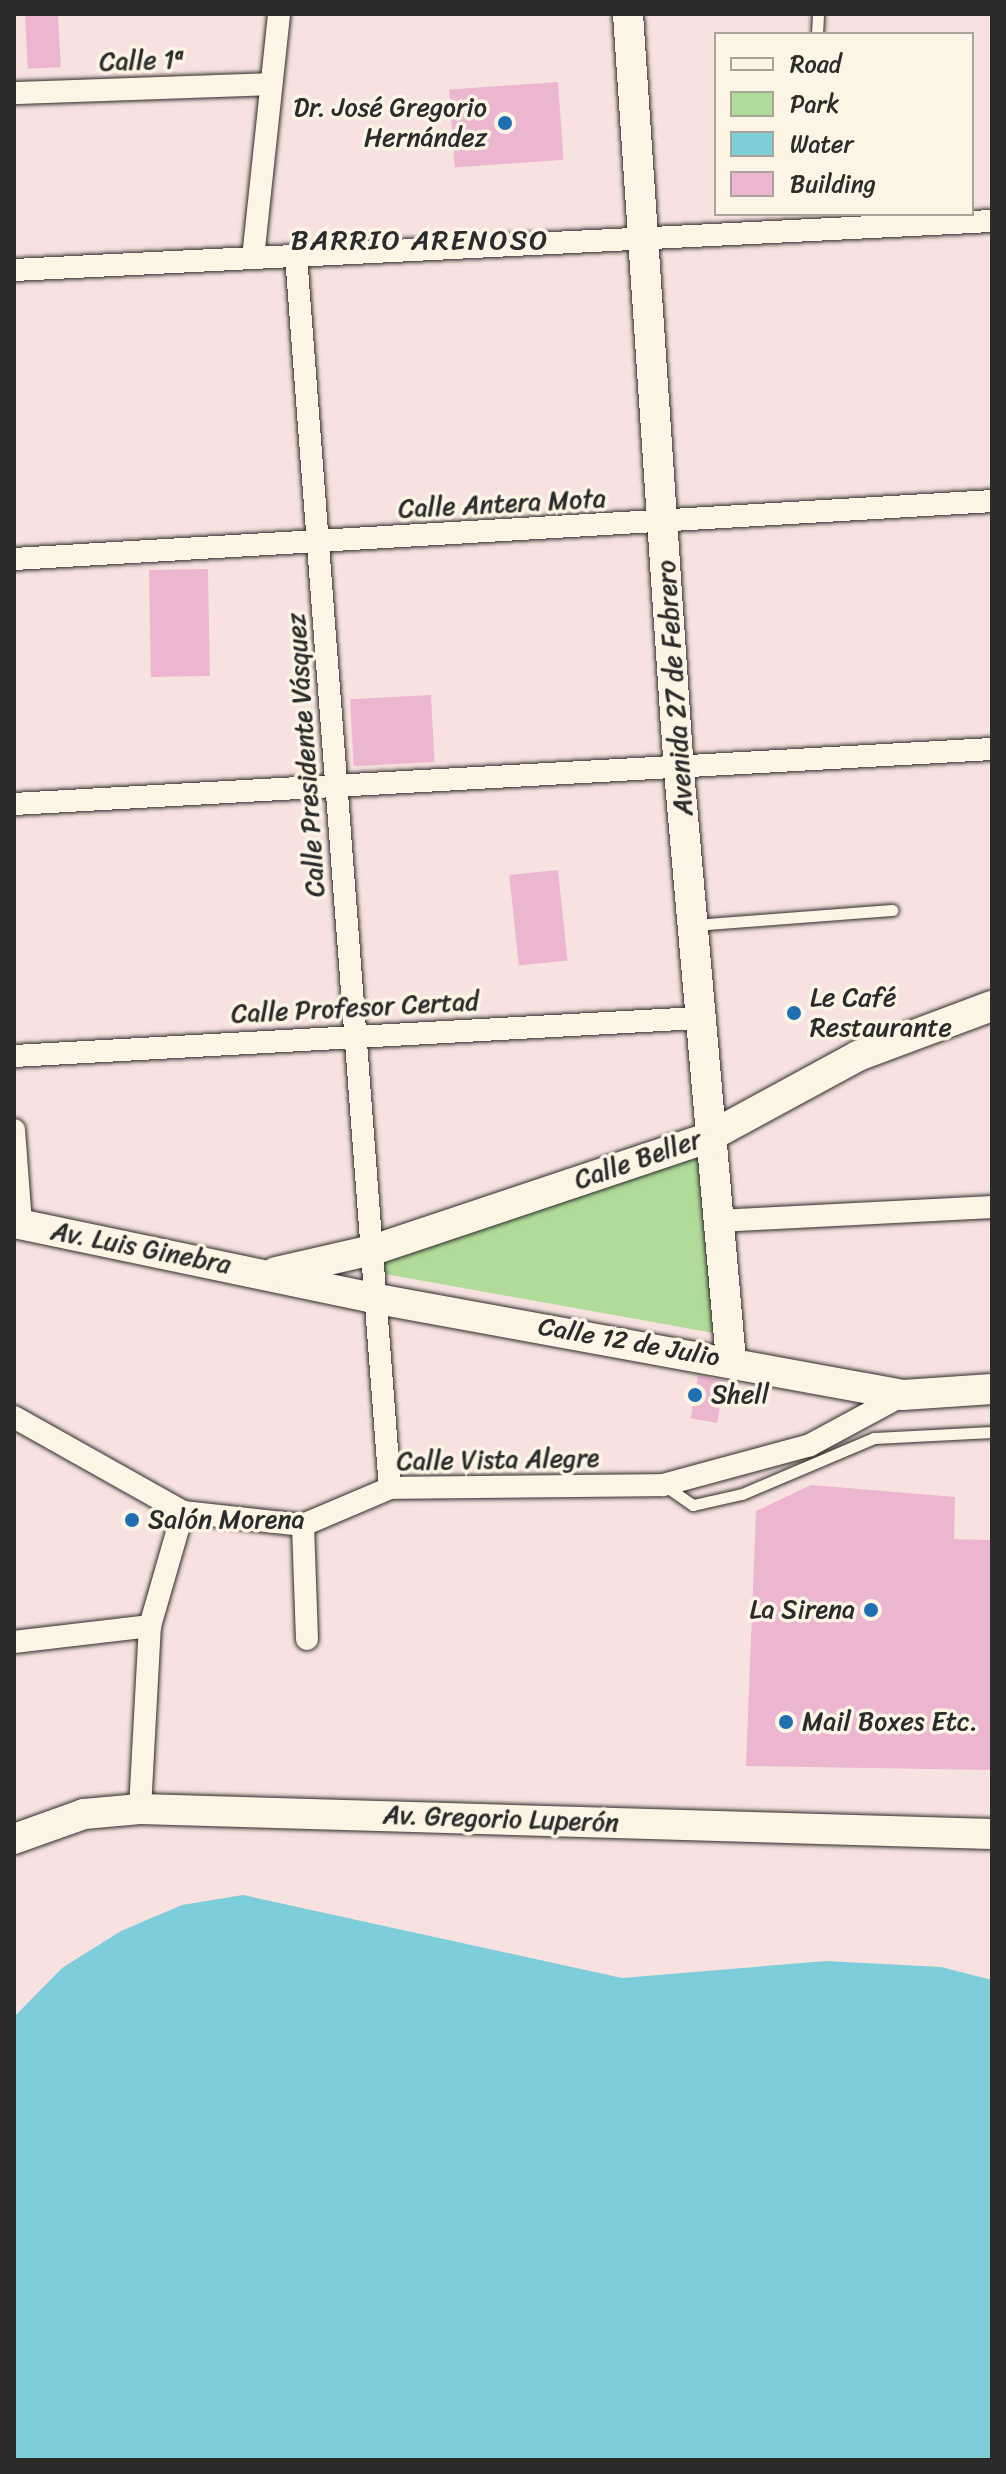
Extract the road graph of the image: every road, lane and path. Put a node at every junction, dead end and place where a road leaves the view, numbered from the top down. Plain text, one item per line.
1 (279, 14) edge
2 (628, 14) edge
3 (271, 84) junction
4 (14, 93) edge
5 (992, 221) edge
6 (649, 240) junction
7 (296, 256) junction
8 (253, 258) junction
9 (14, 270) edge
10 (992, 501) edge
11 (664, 523) junction
12 (318, 543) junction
13 (14, 559) edge
14 (992, 749) edge
15 (679, 771) junction
16 (337, 784) junction
17 (14, 804) edge
18 (892, 910) dead end
19 (692, 925) junction
20 (992, 1006) edge
21 (699, 1018) junction
22 (356, 1035) junction
23 (14, 1056) edge
24 (14, 1130) edge
25 (707, 1138) junction
26 (992, 1207) edge
27 (718, 1221) junction
28 (17, 1223) edge
29 (373, 1250) junction
30 (268, 1274) junction
31 (372, 1298) junction
32 (731, 1361) junction
33 (992, 1389) edge
34 (903, 1395) junction
35 (14, 1417) edge
36 (992, 1432) edge
37 (663, 1485) junction
38 (390, 1488) junction
39 (183, 1512) junction
40 (303, 1525) junction
41 (150, 1626) junction
42 (307, 1639) dead end
43 (14, 1642) edge
44 (140, 1809) junction
45 (992, 1834) edge
46 (14, 1839) edge

1 - 3 street
2 - 6 street, Avenida 27 de Febrero
3 - 4 street, Calle 1ª
3 - 8 street
5 - 6 street
6 - 7 street
6 - 11 street, Avenida 27 de Febrero
7 - 8 street
7 - 12 street, Calle Presidente Vásquez
8 - 9 street
10 - 11 street, Calle Antera Mota
11 - 12 street, Calle Antera Mota
11 - 15 street, Avenida 27 de Febrero
12 - 13 street, Calle Antera Mota
12 - 16 street, Calle Presidente Vásquez
14 - 15 street
15 - 16 street
15 - 19 street, Avenida 27 de Febrero
16 - 17 street
16 - 22 street, Calle Presidente Vásquez
18 - 19 lane
19 - 21 street, Avenida 27 de Febrero
20 - 25 street, Calle Beller
21 - 22 street, Calle Profesor Certad
21 - 25 street, Avenida 27 de Febrero
22 - 23 street, Calle Profesor Certad
22 - 29 street, Calle Presidente Vásquez
24 - 28 street
25 - 27 street, Avenida 27 de Febrero
25 - 29 street, Calle Beller
26 - 27 street
27 - 32 street, Avenida 27 de Febrero
28 - 30 street, Av. Luis Ginebra
29 - 30 street, Calle Beller
29 - 31 street, Calle Presidente Vásquez
30 - 31 street, Calle 12 de Julio
31 - 32 street, Calle 12 de Julio
31 - 38 street
32 - 34 street, Calle 12 de Julio
33 - 34 street, Calle 12 de Julio
34 - 37 street, Calle Vista Alegre
35 - 39 street, Calle Vista Alegre
36 - 37 lane
37 - 38 street, Calle Vista Alegre
38 - 40 street, Calle Vista Alegre
39 - 40 street, Calle Vista Alegre
39 - 41 street
40 - 42 street
41 - 43 street
41 - 44 street
44 - 45 street, Av. Gregorio Luperón
44 - 46 street, Av. Gregorio Luperón

